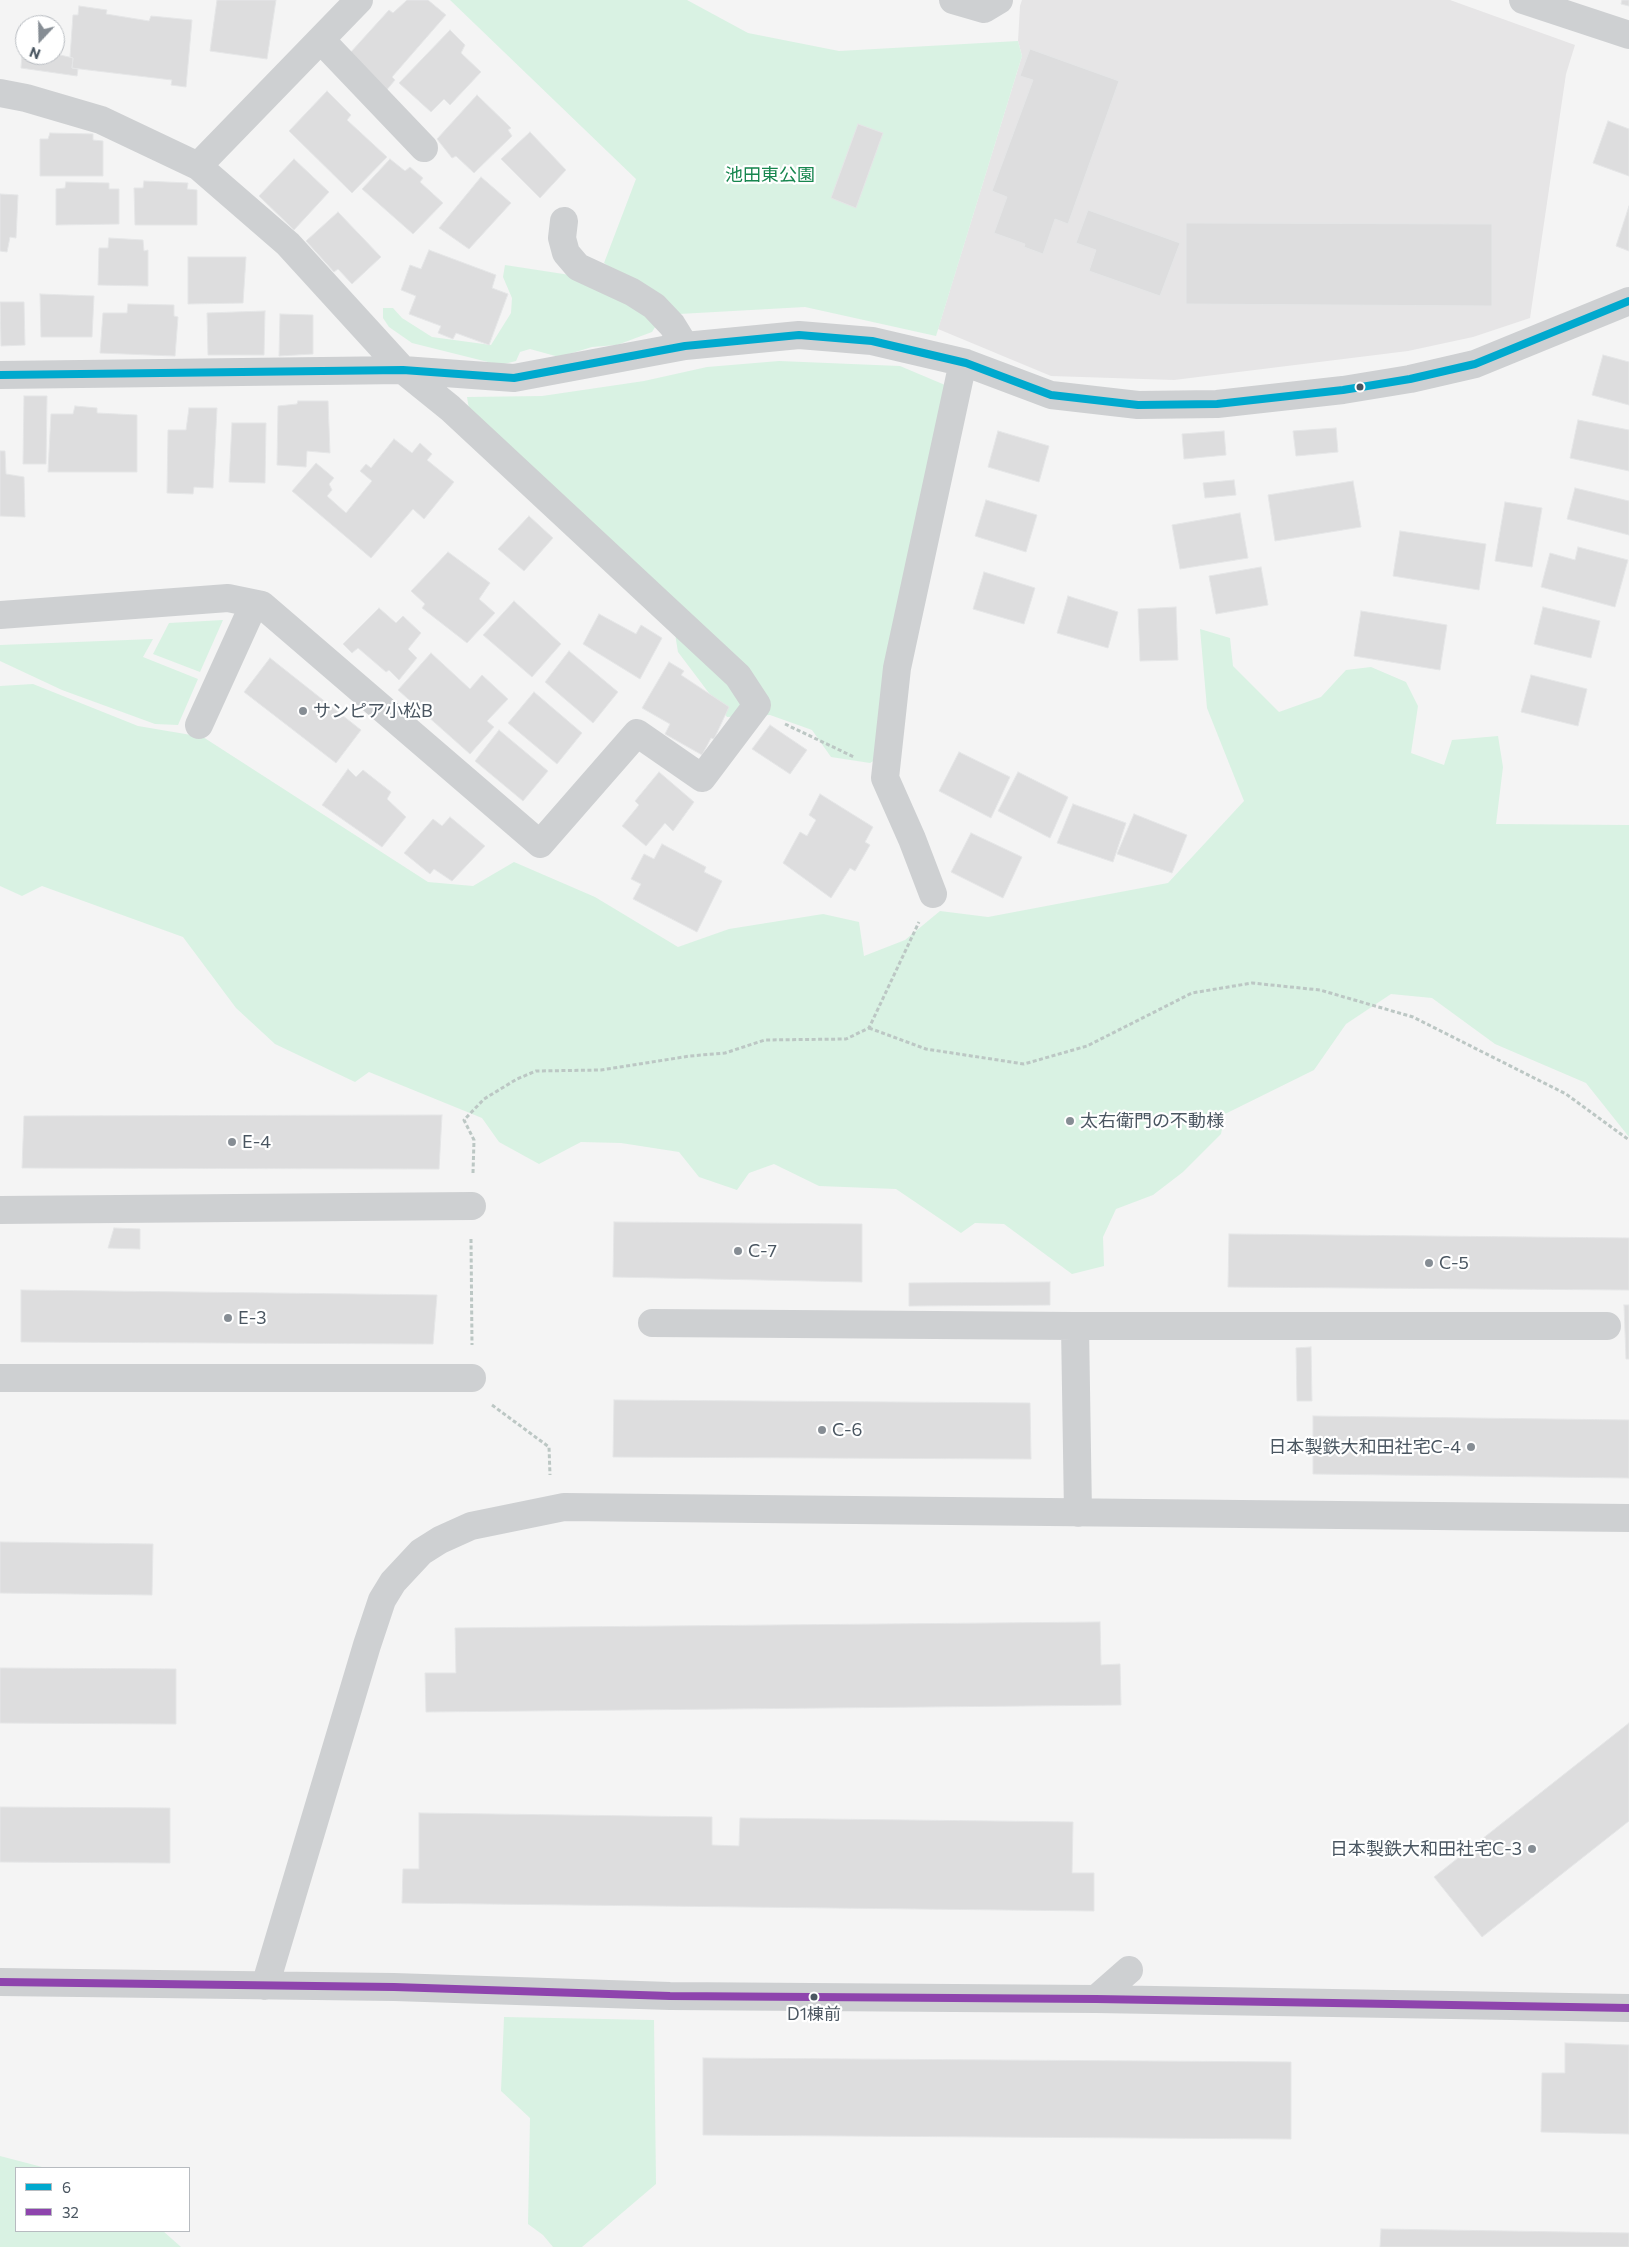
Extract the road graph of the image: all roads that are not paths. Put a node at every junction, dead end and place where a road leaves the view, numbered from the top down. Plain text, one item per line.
1 (359, 0) edge
2 (953, 0) edge
3 (999, 0) edge
4 (1523, 0) edge
5 (1629, 35) edge
6 (320, 40) junction
7 (0, 92) edge
8 (424, 148) dead end
9 (198, 166) junction
10 (564, 221) dead end
11 (1629, 301) edge
12 (685, 346) junction
13 (402, 370) junction
14 (0, 375) edge
15 (960, 376) dead end
16 (254, 604) junction
17 (0, 615) edge
18 (199, 724) dead end
19 (933, 894) dead end
20 (472, 1206) road end
21 (0, 1210) edge
22 (652, 1323) dead end
23 (1075, 1326) junction
24 (1607, 1326) dead end
25 (0, 1378) edge
26 (472, 1378) road end
27 (1078, 1513) junction
28 (1629, 1518) edge
29 (1129, 1970) dead end
30 (0, 1982) edge
31 (265, 1986) junction
32 (1096, 1999) junction
33 (1629, 2008) edge

1 - 6 street
2 - 3 street
4 - 5 street
6 - 8 street
6 - 9 street
7 - 9 street
9 - 13 street
10 - 12 street
11 - 12 street
12 - 13 street
13 - 14 street
13 - 16 street
15 - 19 street
16 - 17 street
16 - 18 street
20 - 21 street
22 - 23 street
23 - 24 street
23 - 27 street
25 - 26 street
27 - 28 street
27 - 31 street
29 - 32 street
30 - 31 street
31 - 32 street
32 - 33 street

